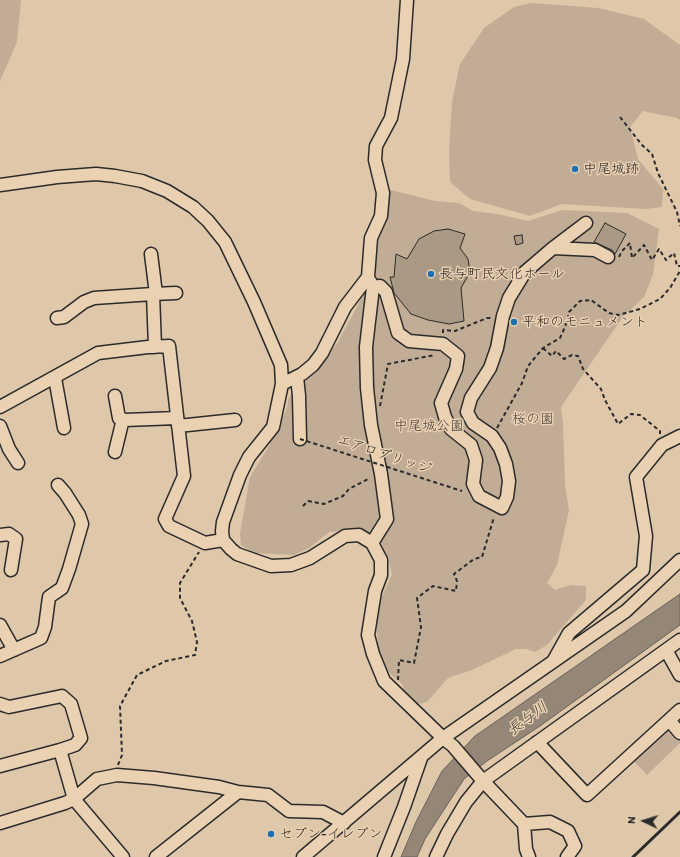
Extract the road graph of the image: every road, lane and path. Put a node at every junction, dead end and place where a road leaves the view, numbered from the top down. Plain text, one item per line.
1 (407, 0) edge
2 (620, 117) dead end
3 (0, 185) edge
4 (586, 224) dead end
5 (680, 226) edge
6 (553, 248) junction
7 (622, 251) dead end
8 (151, 254) dead end
9 (608, 257) dead end
10 (680, 266) edge
11 (680, 271) edge
12 (371, 282) junction
13 (176, 293) dead end
14 (154, 294) junction
15 (503, 316) junction
16 (58, 318) dead end
17 (443, 344) junction
18 (154, 347) junction
19 (543, 348) junction
20 (298, 377) junction
21 (55, 378) junction
22 (282, 384) junction
23 (115, 396) dead end
24 (368, 398) junction
25 (0, 407) edge
26 (123, 419) junction
27 (235, 420) dead end
28 (177, 422) junction
29 (0, 426) edge
30 (64, 428) dead end
31 (492, 436) junction
32 (680, 436) edge
33 (300, 439) joint
34 (662, 445) junction
35 (115, 452) dead end
36 (18, 463) dead end
37 (381, 474) junction
38 (58, 485) dead end
39 (462, 491) dead end
40 (302, 506) dead end
41 (498, 506) junction
42 (0, 535) edge
43 (223, 540) junction
44 (205, 543) junction
45 (372, 543) junction
46 (679, 563) edge
47 (11, 570) dead end
48 (0, 626) edge
49 (680, 640) edge
50 (14, 650) junction
51 (666, 650) junction
52 (0, 656) edge
53 (552, 662) junction
54 (680, 675) edge
55 (395, 691) junction
56 (0, 704) edge
57 (680, 710) edge
58 (669, 720) junction
59 (680, 733) edge
60 (443, 738) junction
61 (537, 742) junction
62 (60, 750) junction
63 (421, 757) junction
64 (0, 766) edge
65 (117, 775) junction
66 (483, 781) junction
67 (238, 792) junction
68 (74, 799) junction
69 (0, 823) edge
70 (344, 823) junction
71 (524, 824) junction
72 (122, 857) edge
73 (156, 857) edge
74 (304, 857) edge
75 (384, 857) edge
76 (436, 857) edge
77 (528, 857) edge
78 (567, 857) edge

1 - 12 street
2 - 5 path
3 - 22 street
4 - 6 street
6 - 9 street
6 - 15 street
7 - 10 path
8 - 14 street
11 - 19 path
12 - 17 street
12 - 20 street
12 - 24 street
13 - 14 street
14 - 16 street
14 - 18 street
15 - 17 path
15 - 31 street
17 - 24 path
17 - 41 street
18 - 21 street
18 - 28 street
19 - 31 path
19 - 34 path
20 - 22 street
20 - 33 street
21 - 25 street
21 - 30 street
22 - 43 street
23 - 26 street
24 - 37 street
26 - 28 street
26 - 35 street
27 - 28 street
28 - 44 street
29 - 36 street
31 - 41 street
32 - 34 street
33 - 39 path, エアロブリッジ, bridge
34 - 53 street
37 - 40 path
37 - 45 street
38 - 50 street
41 - 55 path
42 - 47 street
43 - 44 street
43 - 45 street
44 - 65 path
45 - 55 street
46 - 53 street
48 - 50 street
49 - 51 street
50 - 52 street
51 - 54 street
51 - 61 street
53 - 60 street
55 - 60 street
56 - 62 street
57 - 58 street
58 - 59 street
58 - 61 street
60 - 63 street
60 - 66 street
61 - 66 street
62 - 64 street
62 - 68 street
63 - 70 street
63 - 75 street
65 - 67 street
65 - 68 street
66 - 71 street
66 - 76 street
67 - 70 street
67 - 73 street
68 - 69 street
68 - 72 street
70 - 74 street
71 - 77 street
71 - 78 street

